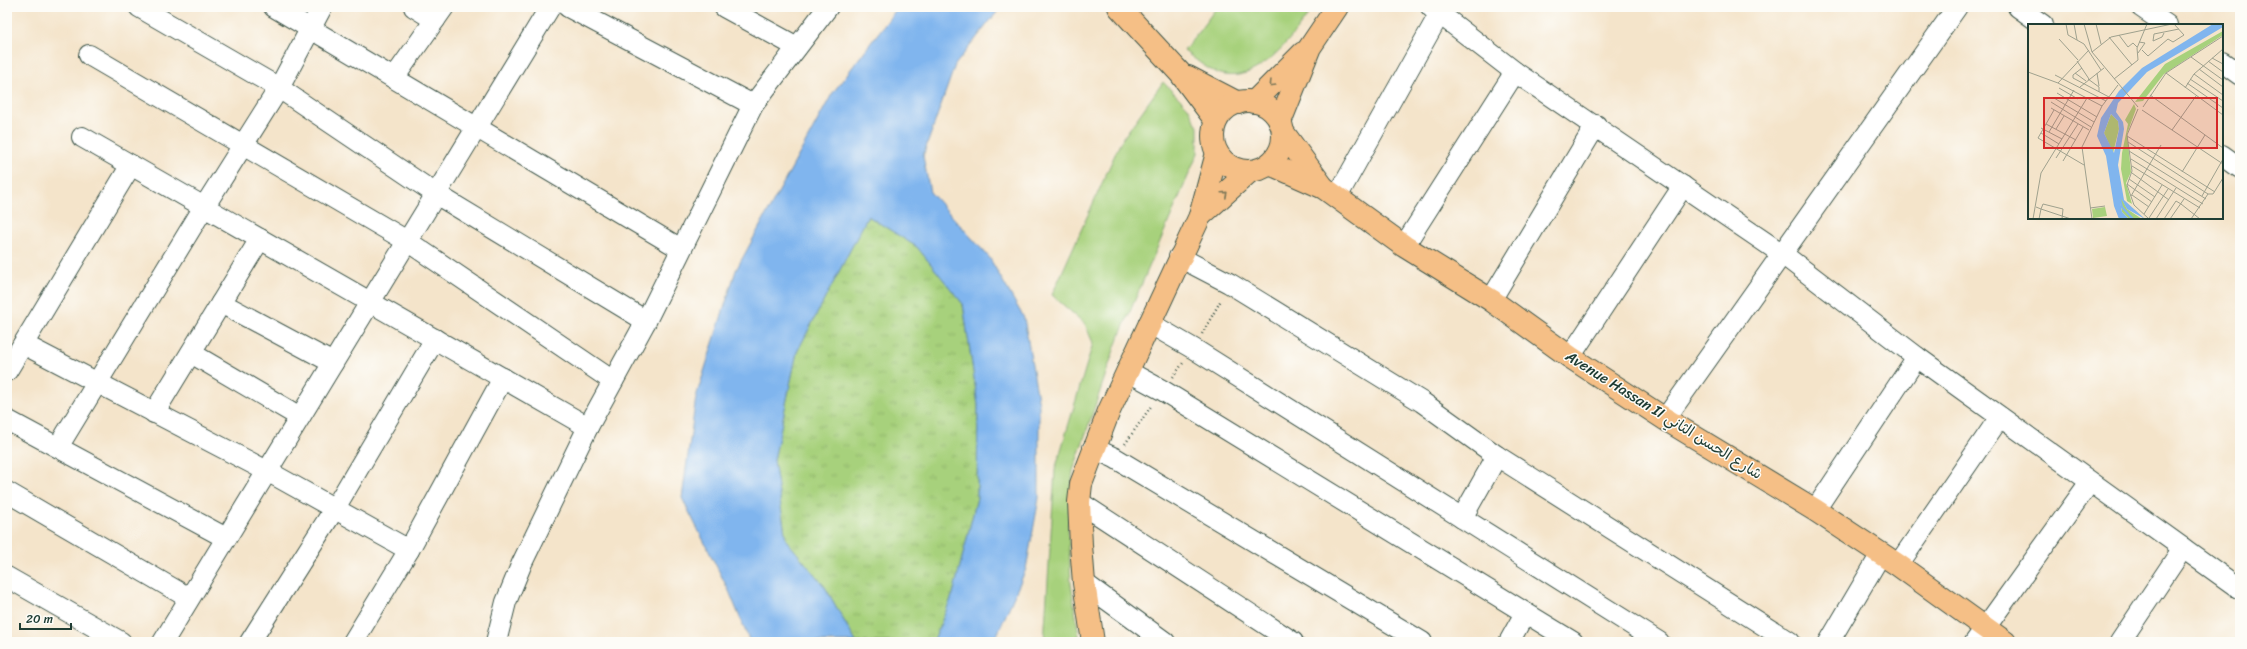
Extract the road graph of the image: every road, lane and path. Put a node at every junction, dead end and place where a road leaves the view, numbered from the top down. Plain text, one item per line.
1 (138, 7) edge
2 (274, 7) edge
3 (322, 7) edge
4 (414, 7) edge
5 (550, 7) edge
6 (568, 7) edge
7 (724, 7) edge
8 (828, 7) edge
9 (1119, 7) edge
10 (1337, 7) edge
11 (1957, 7) edge
12 (2018, 7) edge
13 (2141, 7) edge
14 (1435, 10) edge
15 (439, 13) edge
16 (2042, 24) edge
17 (2166, 24) edge
18 (310, 28) junction
19 (797, 47) junction
20 (1310, 47) junction
21 (89, 55) dead end
22 (2223, 63) edge
23 (1515, 72) junction
24 (1180, 73) junction
25 (2240, 75) edge
26 (394, 78) junction
27 (280, 88) junction
28 (1246, 102) junction
29 (753, 105) junction
30 (1216, 121) junction
31 (1596, 125) junction
32 (477, 126) junction
33 (1281, 127) junction
34 (82, 137) dead end
35 (243, 145) junction
36 (1217, 153) junction
37 (1270, 164) junction
38 (130, 165) junction
39 (1250, 171) junction
40 (1683, 186) junction
41 (1331, 193) junction
42 (436, 194) junction
43 (204, 207) junction
44 (1200, 216) junction
45 (260, 239) junction
46 (407, 241) junction
47 (1404, 246) junction
48 (681, 249) junction
49 (1782, 254) junction
50 (1179, 257) junction
51 (1229, 283) junction
52 (1491, 300) junction
53 (370, 302) junction
54 (221, 303) junction
55 (646, 321) junction
56 (1149, 323) junction
57 (435, 339) junction
58 (23, 344) junction
59 (1194, 349) junction
60 (191, 353) junction
61 (1570, 357) junction
62 (1917, 358) junction
63 (333, 363) junction
64 (7, 371) edge
65 (1127, 371) junction
66 (503, 378) junction
67 (613, 381) junction
68 (96, 383) junction
69 (1162, 390) junction
70 (154, 413) junction
71 (300, 417) junction
72 (2000, 417) junction
73 (1665, 419) junction
74 (7, 420) edge
75 (588, 427) junction
76 (58, 447) junction
77 (1093, 448) junction
78 (1497, 456) junction
79 (1115, 458) junction
80 (267, 471) junction
81 (2090, 482) junction
82 (7, 492) edge
83 (1079, 502) junction
84 (335, 508) junction
85 (1815, 510) junction
86 (1462, 518) junction
87 (226, 538) junction
88 (2183, 548) junction
89 (409, 550) junction
90 (1889, 559) junction
91 (7, 577) edge
92 (1084, 583) junction
93 (2240, 589) edge
94 (189, 598) junction
95 (1525, 613) junction
96 (1980, 635) edge
97 (121, 642) edge
98 (163, 642) edge
99 (250, 642) edge
100 (353, 642) edge
101 (496, 642) edge
102 (1094, 642) edge
103 (1165, 642) edge
104 (1293, 642) edge
105 (1422, 642) edge
106 (1509, 642) edge
107 (1573, 642) edge
108 (1659, 642) edge
109 (1790, 642) edge
110 (1829, 642) edge
111 (2005, 642) edge
112 (2120, 642) edge

1 - 27 street
2 - 18 street
3 - 18 street
4 - 15 street
5 - 32 street
6 - 29 street
7 - 19 street
8 - 19 street
9 - 24 main road, Avenue Hassan II شارع الحسن الثاني
10 - 20 main road
11 - 49 street
12 - 16 street
13 - 17 street
14 - 23 street
14 - 41 street
15 - 26 street
18 - 26 street
18 - 27 street
19 - 29 street
20 -> 28 main road
20 - 33 main road
21 - 35 street
22 - 25 street
23 - 31 street
23 - 47 street
24 - 28 main road, Avenue Hassan II شارع الحسن الثاني
24 - 30 main road, Avenue Hassan II شارع الحسن الثاني
26 - 32 street
27 - 35 street
27 - 42 street
28 - 30 main road
28 - 33 main road, Avenue Hassan II شارع الحسن الثاني
29 - 48 street
30 - 36 main road
31 - 40 street
31 - 52 street
32 - 42 street
32 - 48 street
33 - 37 main road
33 - 41 main road, Avenue Hassan II شارع الحسن الثاني
34 - 38 street
35 - 43 street
35 - 46 street
36 - 39 main road
36 - 44 main road
37 - 39 main road
37 - 41 main road, Avenue Hassan II شارع الحسن الثاني
38 - 43 street
38 - 58 street
44 -> 39 main road
40 - 49 street
40 - 61 street
41 - 47 main road, Avenue Hassan II شارع الحسن الثاني
42 - 46 street
42 - 55 street
43 - 45 street
43 - 68 street
44 - 50 main road
45 - 53 street
45 - 54 street
46 - 53 street
46 - 67 street
47 - 52 main road, Avenue Hassan II شارع الحسن الثاني
48 - 55 street
49 - 62 street
49 - 73 street
50 - 51 street
50 - 56 main road
51 - 59 path
51 - 78 street
52 - 61 main road, Avenue Hassan II شارع الحسن الثاني
53 - 57 street
53 - 63 street
54 - 60 street
54 - 63 street
55 - 67 street
56 - 59 street
56 - 65 main road
57 - 66 street
57 - 84 street
58 - 64 street
58 - 68 street
59 - 69 path
59 - 86 street
60 - 70 street
60 - 71 street
61 - 73 main road, Avenue Hassan II شارع الحسن الثاني
62 - 72 street
62 - 85 street
63 - 71 street
65 - 69 street
65 - 77 main road
66 - 75 street
66 - 89 street
67 - 75 street
68 - 70 street
68 - 76 street
69 - 79 path
69 - 95 street
70 - 80 street
71 - 80 street
72 - 81 street
72 - 90 street
73 - 85 main road, Avenue Hassan II شارع الحسن الثاني
74 - 76 street
75 - 101 street
76 - 87 street
77 - 79 street
77 - 83 main road
78 - 86 street
78 - 109 street
79 - 105 street
80 - 84 street
80 - 87 street
81 - 88 street
81 - 96 street
82 - 94 street
83 - 92 main road
83 - 104 street
84 - 89 street
84 - 99 street
85 - 90 main road, Avenue Hassan II شارع الحسن الثاني
86 - 108 street
87 - 94 street
88 - 93 street
88 - 112 street
89 - 100 street
90 - 96 main road, Avenue Hassan II شارع الحسن الثاني
90 - 110 street
91 - 97 street
92 - 102 main road
92 - 103 street
94 - 98 street
95 - 106 street
95 - 107 street
96 - 111 main road, Avenue Hassan II شارع الحسن الثاني

